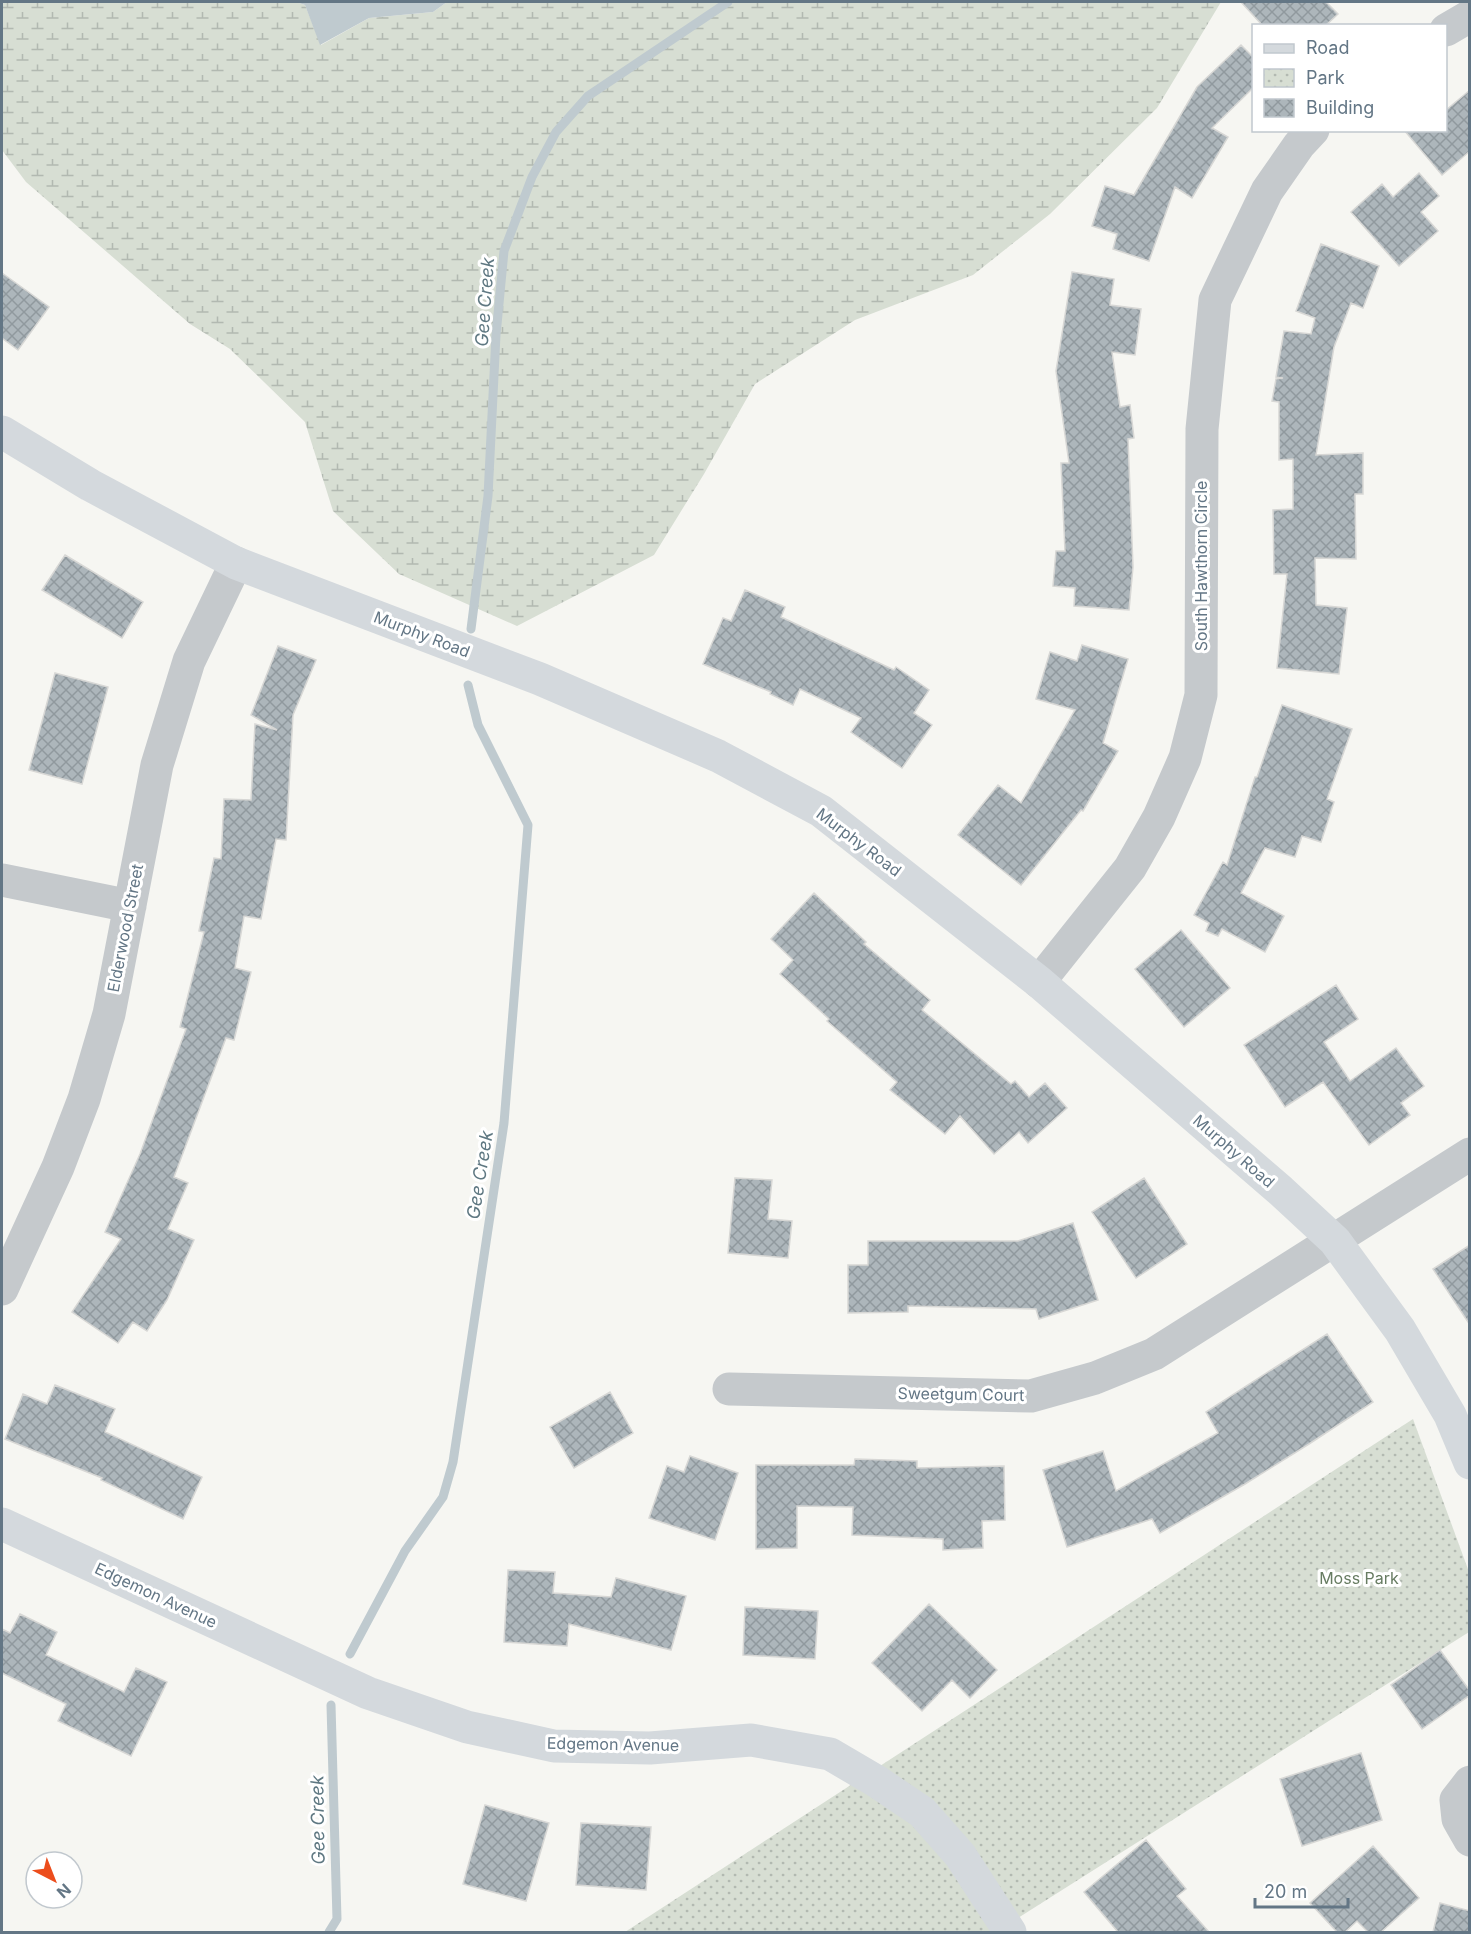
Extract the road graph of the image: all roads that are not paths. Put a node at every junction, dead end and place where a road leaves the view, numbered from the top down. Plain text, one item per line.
1 (1470, 16) edge
2 (1447, 29) edge
3 (1311, 132) edge
4 (2, 432) edge
5 (236, 563) junction
6 (2, 880) edge
7 (130, 906) junction
8 (1039, 982) junction
9 (1470, 1154) edge
10 (1335, 1241) junction
11 (2, 1288) edge
12 (729, 1389) dead end
13 (1470, 1463) edge
14 (2, 1524) edge
15 (1470, 1782) edge
16 (1470, 1840) edge
17 (1010, 1932) edge

1 - 2 street
3 - 8 street, South Hawthorn Circle
4 - 5 street, Murphy Road
5 - 7 street, Elderwood Street
5 - 8 street, Murphy Road
6 - 7 street
7 - 11 street, Elderwood Street
8 - 10 street, Murphy Road
9 - 10 street, Sweetgum Court
10 - 12 street, Sweetgum Court
10 - 13 street, Murphy Road
14 - 17 street, Edgemon Avenue
15 - 16 street

